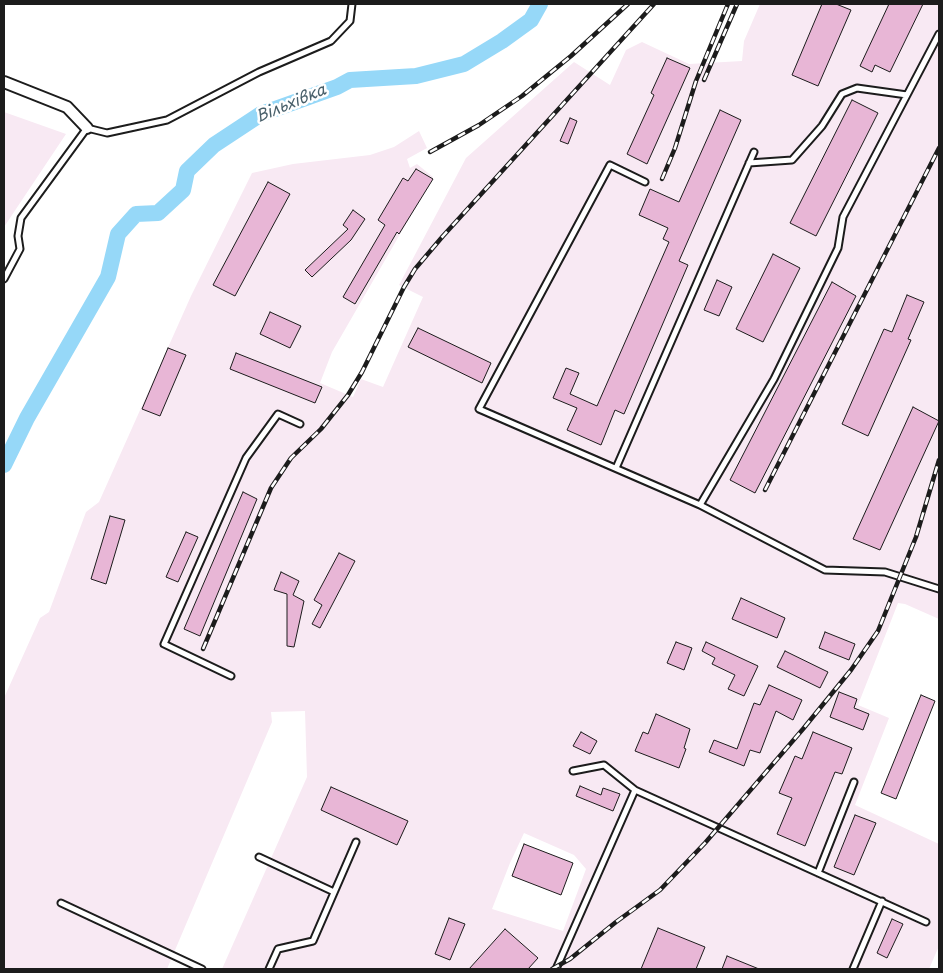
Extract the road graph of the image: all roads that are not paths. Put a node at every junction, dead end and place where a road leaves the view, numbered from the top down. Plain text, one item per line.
1 (352, 4) edge
2 (939, 34) edge
3 (4, 82) edge
4 (907, 95) junction
5 (87, 128) junction
6 (754, 152) dead end
7 (749, 163) junction
8 (645, 182) dead end
9 (4, 279) edge
10 (300, 424) dead end
11 (616, 468) junction
12 (700, 505) junction
13 (939, 589) edge
14 (232, 676) dead end
15 (573, 771) dead end
16 (854, 782) dead end
17 (635, 790) junction
18 (356, 842) dead end
19 (259, 856) dead end
20 (818, 873) junction
21 (334, 892) junction
22 (882, 901) junction
23 (61, 904) dead end
24 (926, 922) dead end
25 (202, 969) edge
26 (269, 969) edge
27 (556, 969) edge
28 (853, 969) edge

1 - 5 lane
2 - 4 lane
3 - 5 street
4 - 7 lane
4 - 12 lane
5 - 9 lane
6 - 7 lane
7 - 11 lane
8 - 11 lane
10 - 14 lane
11 - 12 lane
12 - 13 lane
15 - 17 lane
16 - 20 lane
17 - 20 lane
17 - 27 lane
18 - 21 lane
19 - 21 lane
20 - 22 lane
21 - 26 lane
22 - 24 lane
22 - 28 lane
23 - 25 lane

